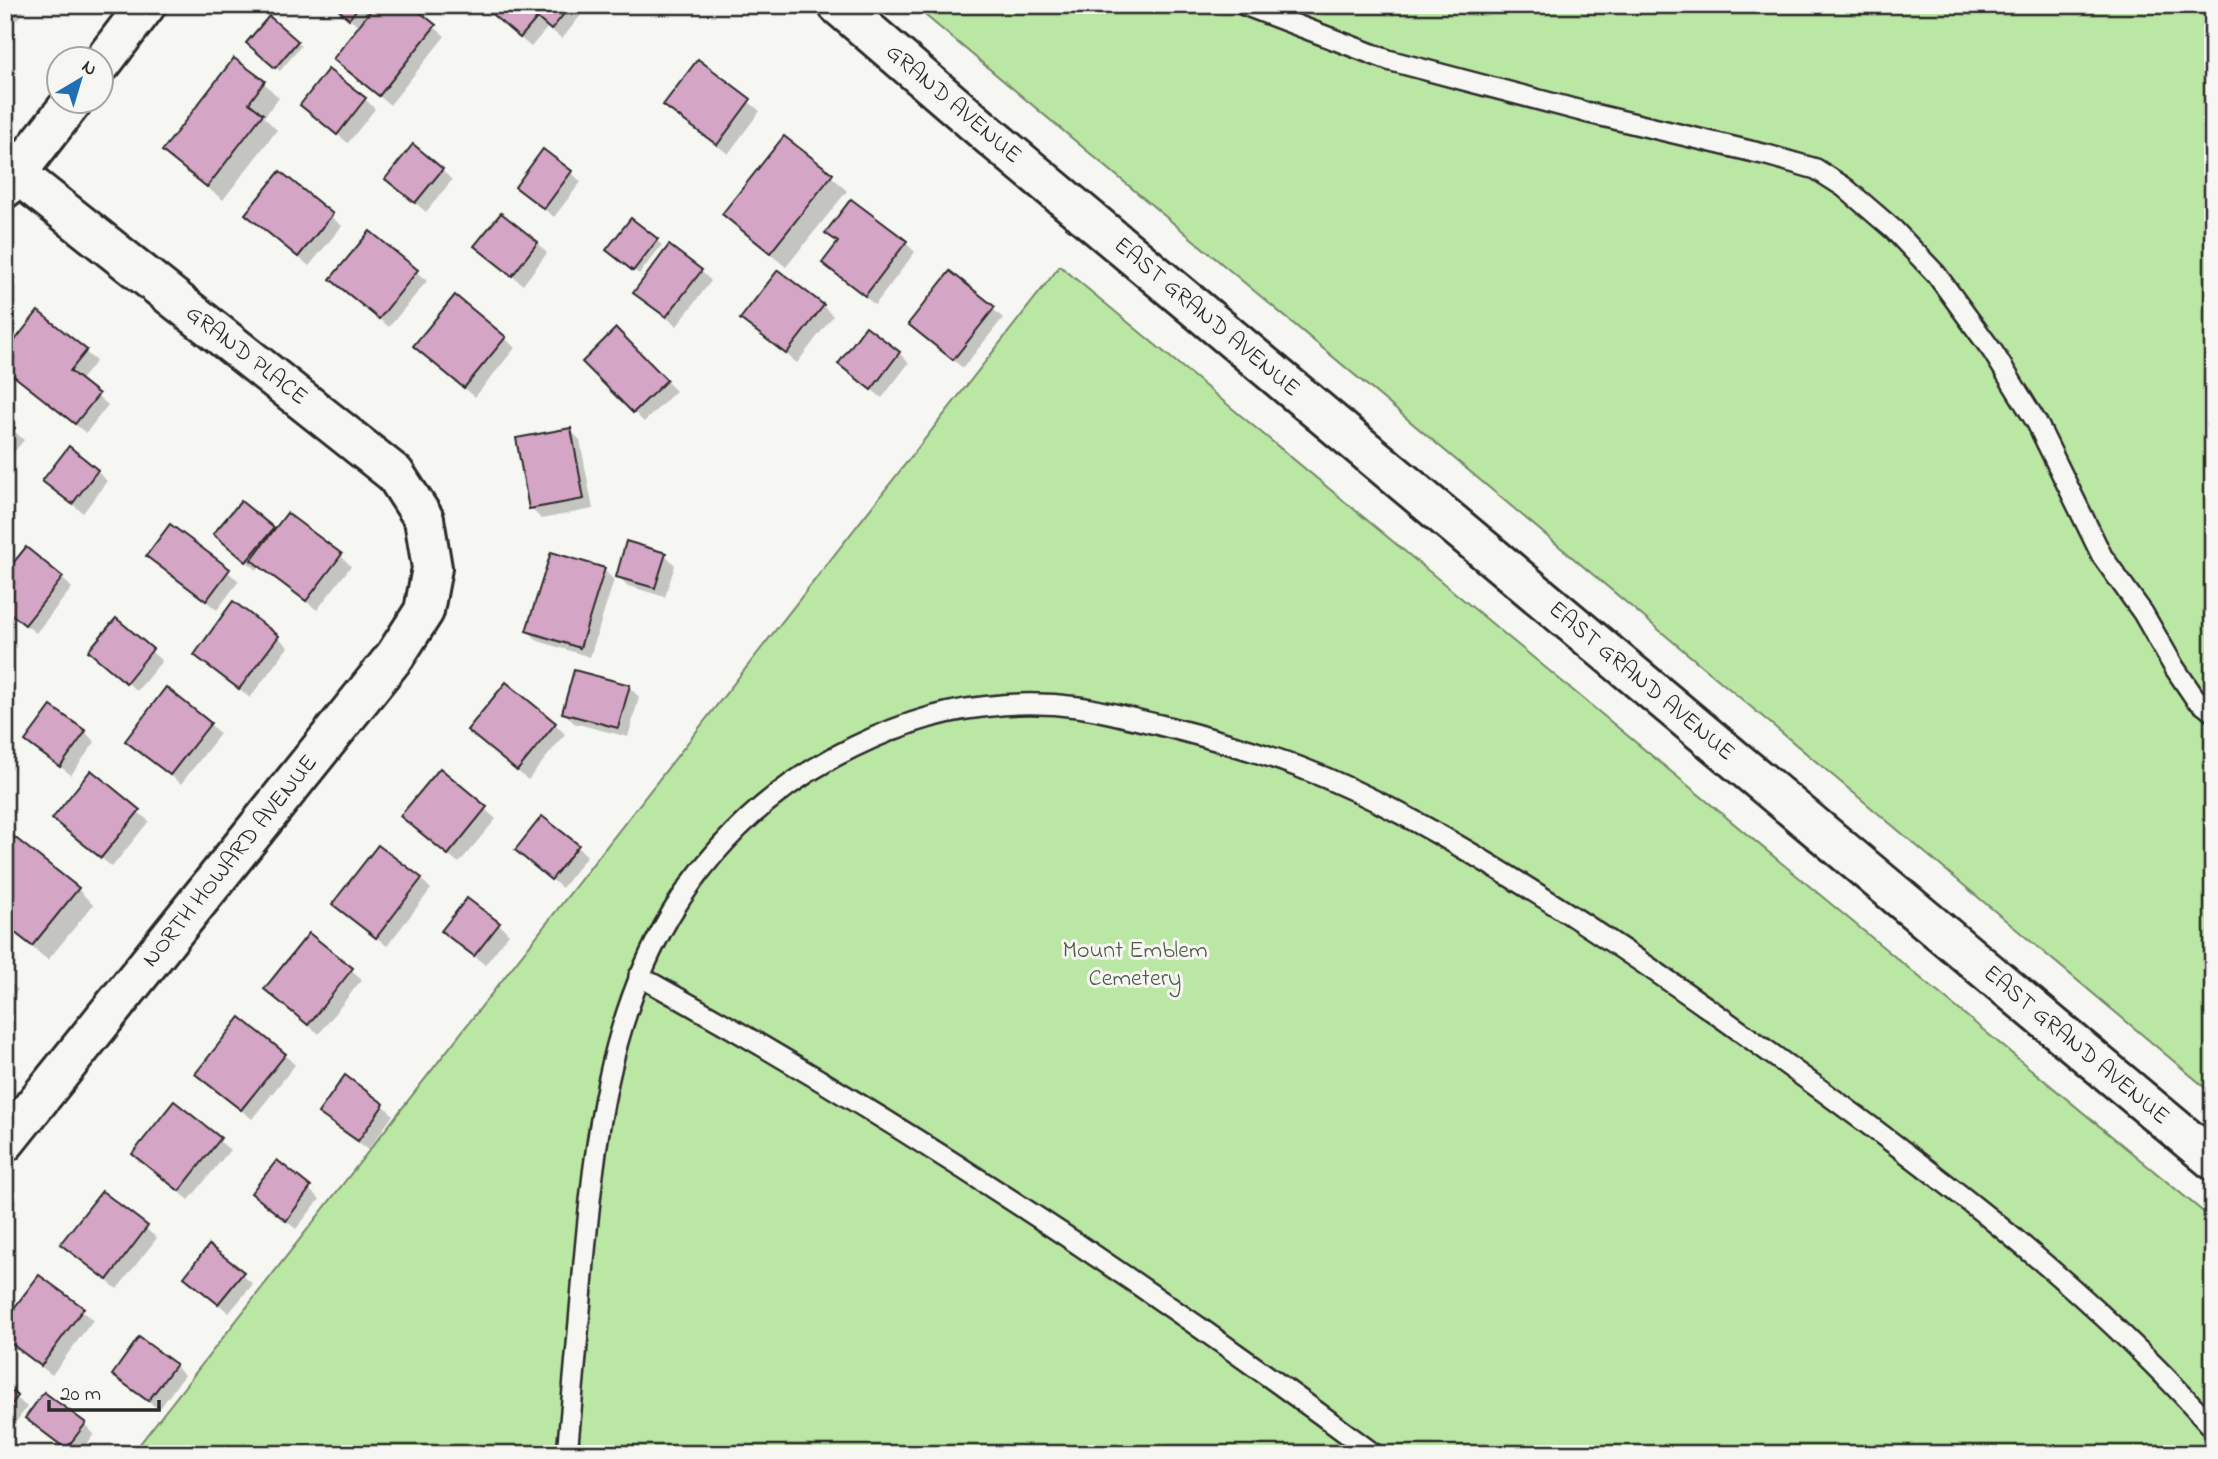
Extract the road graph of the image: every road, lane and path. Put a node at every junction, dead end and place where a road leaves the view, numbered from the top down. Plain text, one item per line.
1 (146, 5) edge
2 (838, 5) edge
3 (1244, 5) edge
4 (115, 46) edge
5 (61, 116) edge
6 (11, 181) edge
7 (1071, 204) joint
8 (432, 568) joint
9 (2213, 712) edge
10 (639, 976) junction
11 (5, 1142) edge
12 (2213, 1160) edge
13 (2213, 1428) edge
14 (567, 1454) edge
15 (1374, 1454) edge

1 - 4 main road
2 - 7 main road, GRAND AVENUE
3 - 9 lane
5 - 6 main road
6 - 8 main road, GRAND PLACE
7 - 12 main road, EAST GRAND AVENUE
8 - 11 main road, NORTH HOWARD AVENUE
10 - 13 lane
10 - 14 lane
10 - 15 lane

